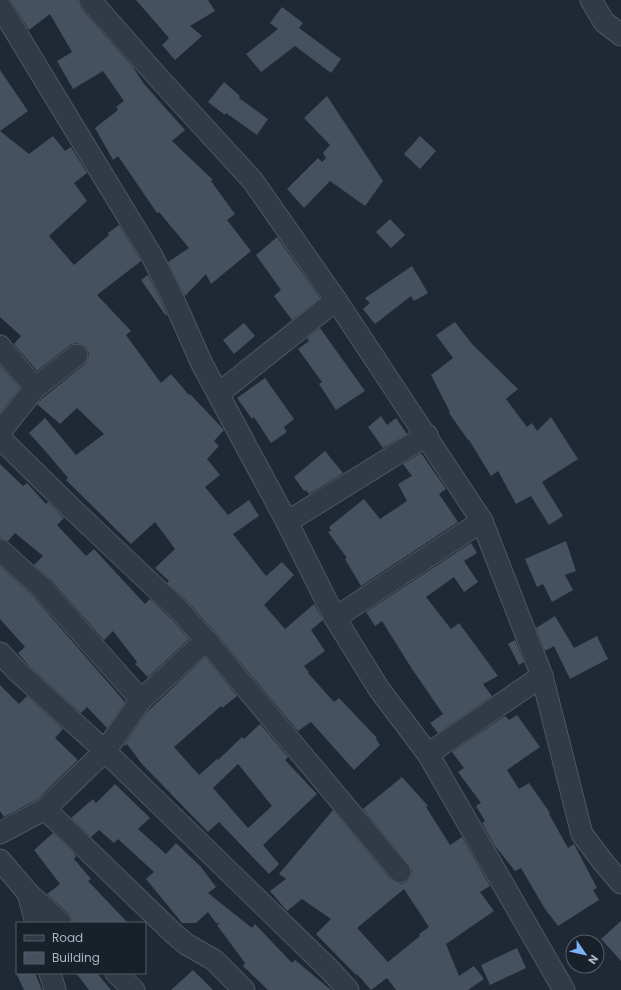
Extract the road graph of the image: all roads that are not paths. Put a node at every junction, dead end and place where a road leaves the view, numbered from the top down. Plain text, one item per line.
1 (90, 0) edge
2 (591, 0) edge
3 (0, 6) edge
4 (621, 35) edge
5 (336, 300) junction
6 (0, 346) edge
7 (77, 355) dead end
8 (36, 388) junction
9 (218, 394) junction
10 (0, 432) edge
11 (426, 435) junction
12 (0, 438) edge
13 (482, 521) junction
14 (287, 522) junction
15 (0, 550) edge
16 (335, 618) junction
17 (206, 640) junction
18 (0, 653) edge
19 (542, 676) junction
20 (141, 700) junction
21 (105, 751) junction
22 (428, 754) junction
23 (45, 808) junction
24 (0, 833) edge
25 (0, 860) edge
26 (400, 872) dead end
27 (621, 883) edge
28 (28, 893) junction
29 (36, 922) edge
30 (60, 922) edge
31 (50, 974) edge
32 (117, 974) edge
33 (55, 990) edge
34 (134, 990) edge
35 (244, 990) edge
36 (348, 990) edge
37 (564, 990) edge

1 - 5 street
2 - 4 street
3 - 9 street
5 - 9 street
5 - 11 street
6 - 8 street
7 - 8 street
8 - 10 street
9 - 14 street
11 - 13 street
11 - 14 street
12 - 17 street
13 - 16 street
13 - 19 street
14 - 16 street
15 - 20 street
16 - 22 street
17 - 20 street
17 - 26 street
18 - 21 street
19 - 22 street
19 - 27 street
20 - 21 street
21 - 23 street
21 - 36 street
22 - 37 street
23 - 24 street
23 - 35 street
25 - 28 street
28 - 29 street
28 - 30 street
31 - 33 street
32 - 34 street

